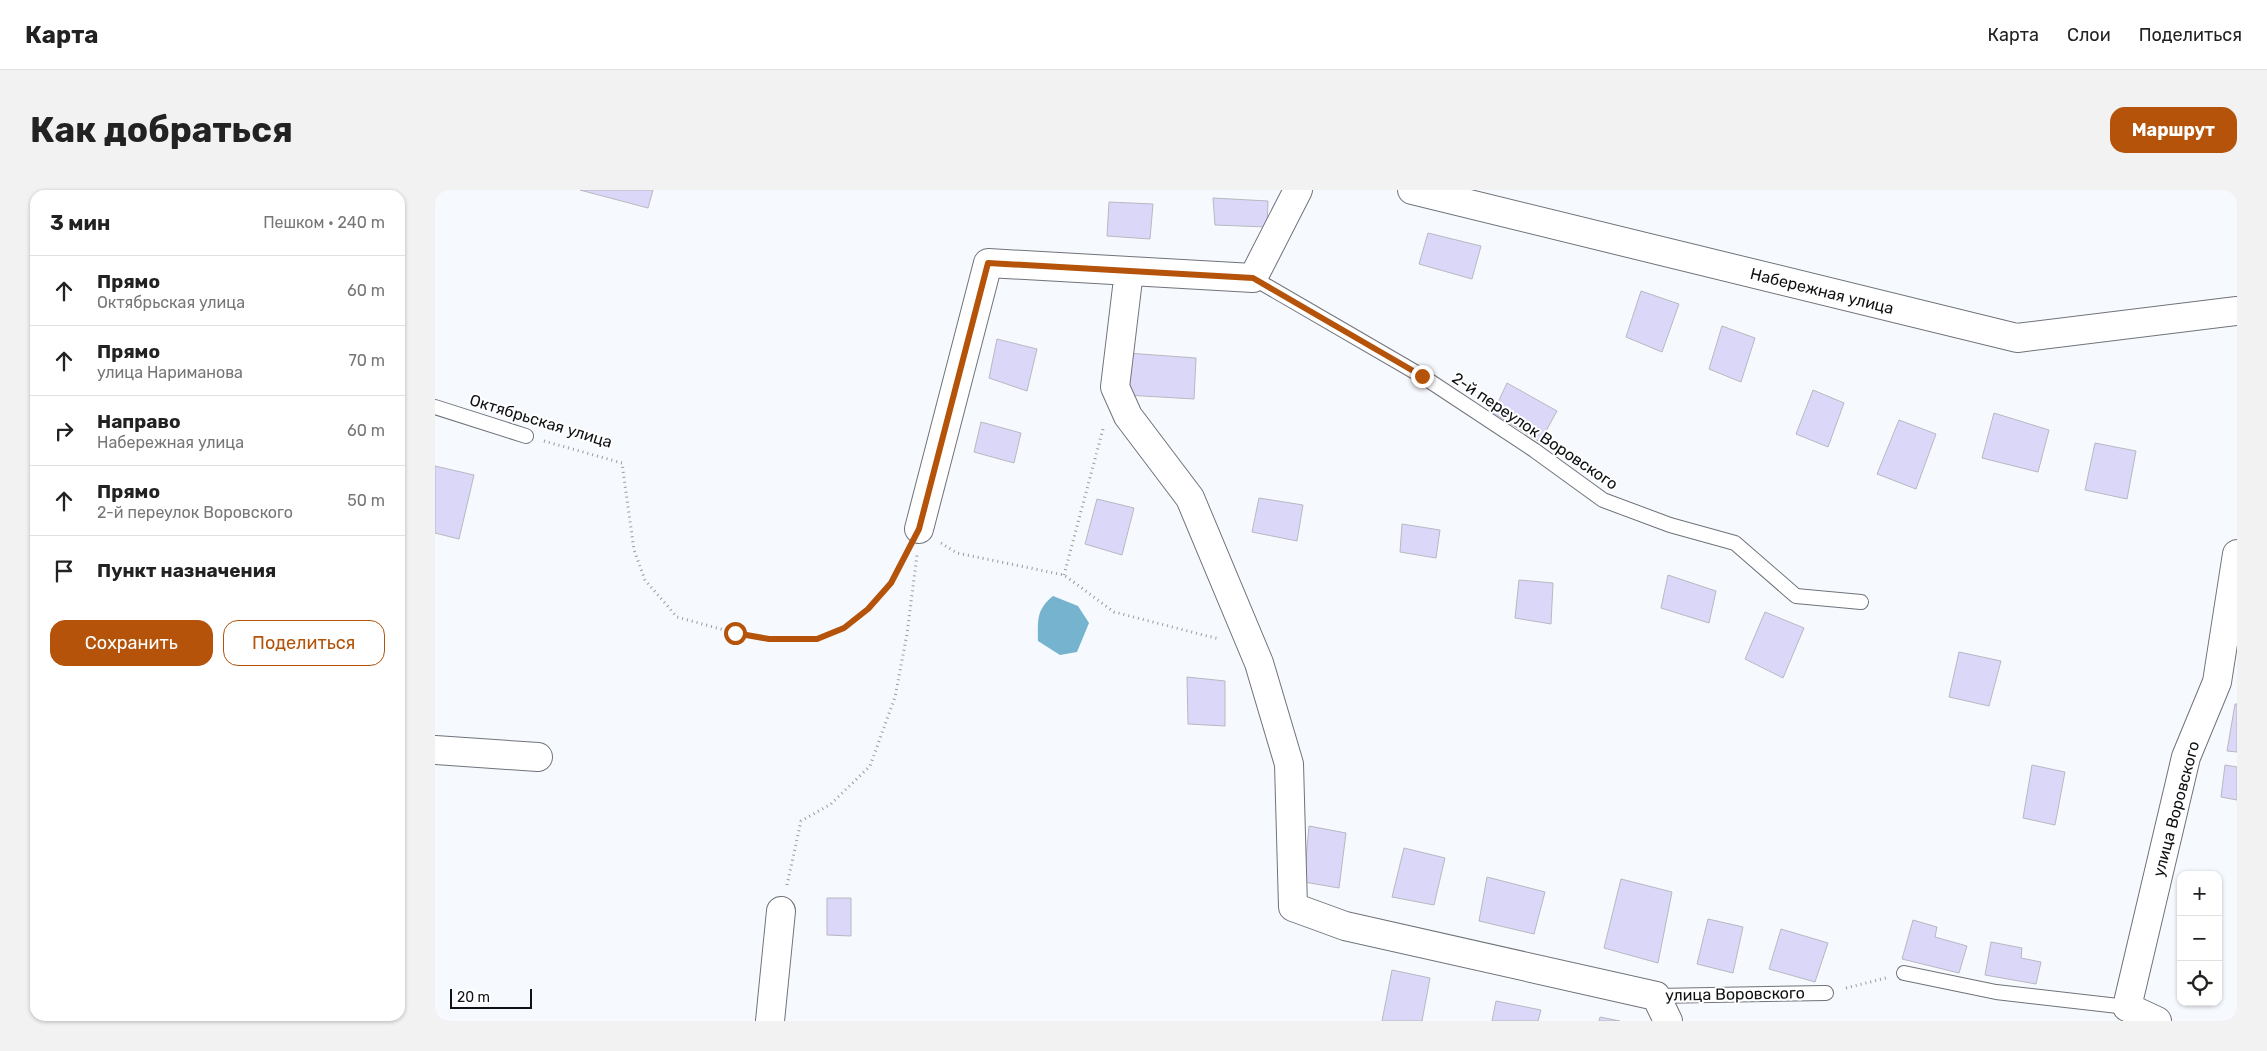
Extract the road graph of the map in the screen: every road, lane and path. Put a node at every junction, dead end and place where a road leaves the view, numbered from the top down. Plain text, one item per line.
1 (1298, 190) edge
2 (1412, 190) edge
3 (1129, 271) junction
4 (1253, 278) junction
5 (2237, 311) edge
6 (1115, 387) junction
7 (435, 407) edge
8 (526, 436) joint
9 (919, 529) junction
10 (2237, 554) edge
11 (1064, 575) junction
12 (1861, 602) dead end
13 (1252, 646) junction
14 (435, 750) edge
15 (538, 757) dead end
16 (781, 911) joint
17 (1904, 973) joint
18 (1826, 993) joint
19 (1656, 996) junction
20 (2127, 1007) junction
21 (769, 1021) edge
22 (1668, 1021) edge
23 (2157, 1021) edge

1 - 4 street
2 - 5 street, Набережная улица
3 - 4 street
3 - 6 street
3 - 9 street
4 - 12 lane, 2-й переулок Воровского
6 - 11 path
6 - 13 street
7 - 8 lane, Октябрьская улица
8 - 9 path, Октябрьская улица
9 - 11 path
9 - 16 path
10 - 20 street, улица Воровского
11 - 13 path
13 - 19 street, улица Воровского
14 - 15 street
16 - 21 street
17 - 18 path, улица Воровского
17 - 20 lane
18 - 19 lane, улица Воровского
19 - 22 street
20 - 23 street

